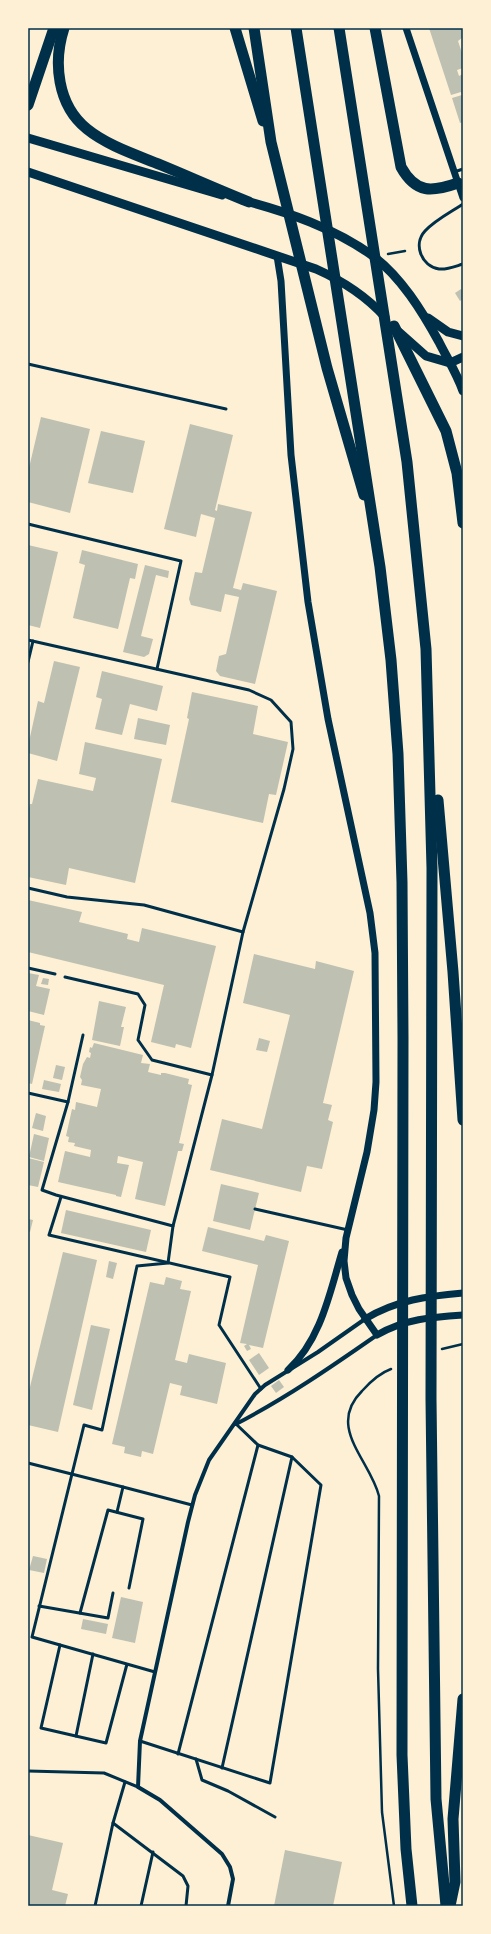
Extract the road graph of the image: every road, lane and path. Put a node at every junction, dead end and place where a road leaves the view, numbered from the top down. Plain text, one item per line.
1 (54, 28) edge
2 (64, 28) edge
3 (235, 28) edge
4 (254, 28) edge
5 (296, 28) edge
6 (339, 28) edge
7 (375, 28) edge
8 (406, 28) edge
9 (28, 105) edge
10 (28, 138) edge
11 (271, 142) junction
12 (463, 169) edge
13 (28, 172) edge
14 (454, 172) junction
15 (458, 183) junction
16 (463, 198) edge
17 (249, 202) junction
18 (463, 204) edge
19 (277, 256) junction
20 (463, 264) edge
21 (423, 314) junction
22 (394, 326) junction
23 (463, 336) edge
24 (463, 357) edge
25 (450, 363) junction
26 (28, 364) edge
27 (463, 391) edge
28 (226, 409) dead end
29 (463, 523) edge
30 (28, 524) edge
31 (376, 536) junction
32 (28, 640) edge
33 (33, 641) junction
34 (28, 662) edge
35 (157, 670) junction
36 (428, 680) junction
37 (28, 888) edge
38 (243, 932) junction
39 (28, 968) edge
40 (55, 974) dead end
41 (65, 977) dead end
42 (83, 1035) dead end
43 (212, 1075) junction
44 (28, 1093) edge
45 (68, 1102) junction
46 (463, 1120) edge
47 (61, 1197) junction
48 (255, 1209) dead end
49 (173, 1226) junction
50 (348, 1230) junction
51 (346, 1238) junction
52 (168, 1263) junction
53 (463, 1293) edge
54 (463, 1315) edge
55 (365, 1319) junction
56 (377, 1335) junction
57 (463, 1344) edge
58 (438, 1351) dead end
59 (397, 1366) dead end
60 (288, 1370) junction
61 (261, 1389) junction
62 (236, 1424) junction
63 (258, 1444) junction
64 (292, 1457) junction
65 (28, 1463) edge
66 (72, 1474) junction
67 (123, 1487) junction
68 (192, 1505) junction
69 (117, 1512) junction
70 (129, 1588) dead end
71 (113, 1593) dead end
72 (39, 1606) junction
73 (80, 1613) junction
74 (60, 1644) junction
75 (93, 1654) junction
76 (127, 1664) junction
77 (155, 1672) junction
78 (463, 1698) edge
79 (76, 1736) junction
80 (140, 1741) junction
81 (178, 1754) junction
82 (196, 1759) junction
83 (222, 1768) junction
84 (28, 1771) edge
85 (125, 1782) junction
86 (138, 1787) junction
87 (274, 1817) dead end
88 (113, 1823) junction
89 (153, 1852) junction
90 (95, 1906) edge
91 (141, 1906) edge
92 (186, 1906) edge
93 (228, 1906) edge
94 (394, 1906) edge
95 (412, 1906) edge
96 (446, 1906) edge
97 (450, 1906) edge

1 - 9 highway
2 - 17 highway
3 - 11 highway
4 - 11 highway
5 - 31 highway
6 - 36 highway
7 - 15 highway
8 - 14 street
10 - 17 main road
11 - 31 highway
12 - 14 lane
13 - 19 main road
14 - 15 street
15 - 16 street
17 - 21 main road
18 - 20 lane
19 - 22 main road
19 - 50 street
21 - 23 main road
21 - 25 main road
22 - 25 main road
22 - 29 highway
24 - 25 main road
25 - 27 main road
26 - 28 lane
30 - 35 lane
31 - 95 highway
32 - 33 lane
33 - 34 lane
33 - 35 lane
35 - 38 lane
36 - 46 highway
36 - 96 highway
37 - 38 lane
38 - 43 lane
39 - 40 lane
41 - 43 lane
42 - 45 lane
43 - 49 lane
44 - 45 lane
45 - 47 lane
47 - 49 lane
47 - 52 lane
48 - 50 lane
49 - 52 lane
50 - 51 street
51 - 55 street
51 - 60 street
52 - 61 lane
52 - 66 lane
53 - 55 street
54 - 56 street
55 - 56 street
55 - 60 street
56 - 62 street
57 - 58 path
59 - 94 path
60 - 61 street
61 - 62 street
62 - 63 lane
62 - 68 street
63 - 64 lane
63 - 81 lane
64 - 83 lane
64 - 83 lane
65 - 66 lane
66 - 67 lane
66 - 72 lane
67 - 68 lane
67 - 69 lane
68 - 77 street
69 - 70 lane
69 - 73 lane
71 - 73 lane
72 - 73 lane
72 - 74 lane
74 - 75 lane
74 - 79 lane
75 - 76 lane
75 - 79 lane
76 - 77 lane
76 - 79 lane
77 - 80 street
78 - 97 highway
80 - 81 lane
80 - 86 street
81 - 82 lane
82 - 83 lane
82 - 87 lane
84 - 85 lane
85 - 86 lane
85 - 88 lane
86 - 93 street
88 - 89 lane
88 - 90 lane
89 - 91 lane
89 - 92 lane

